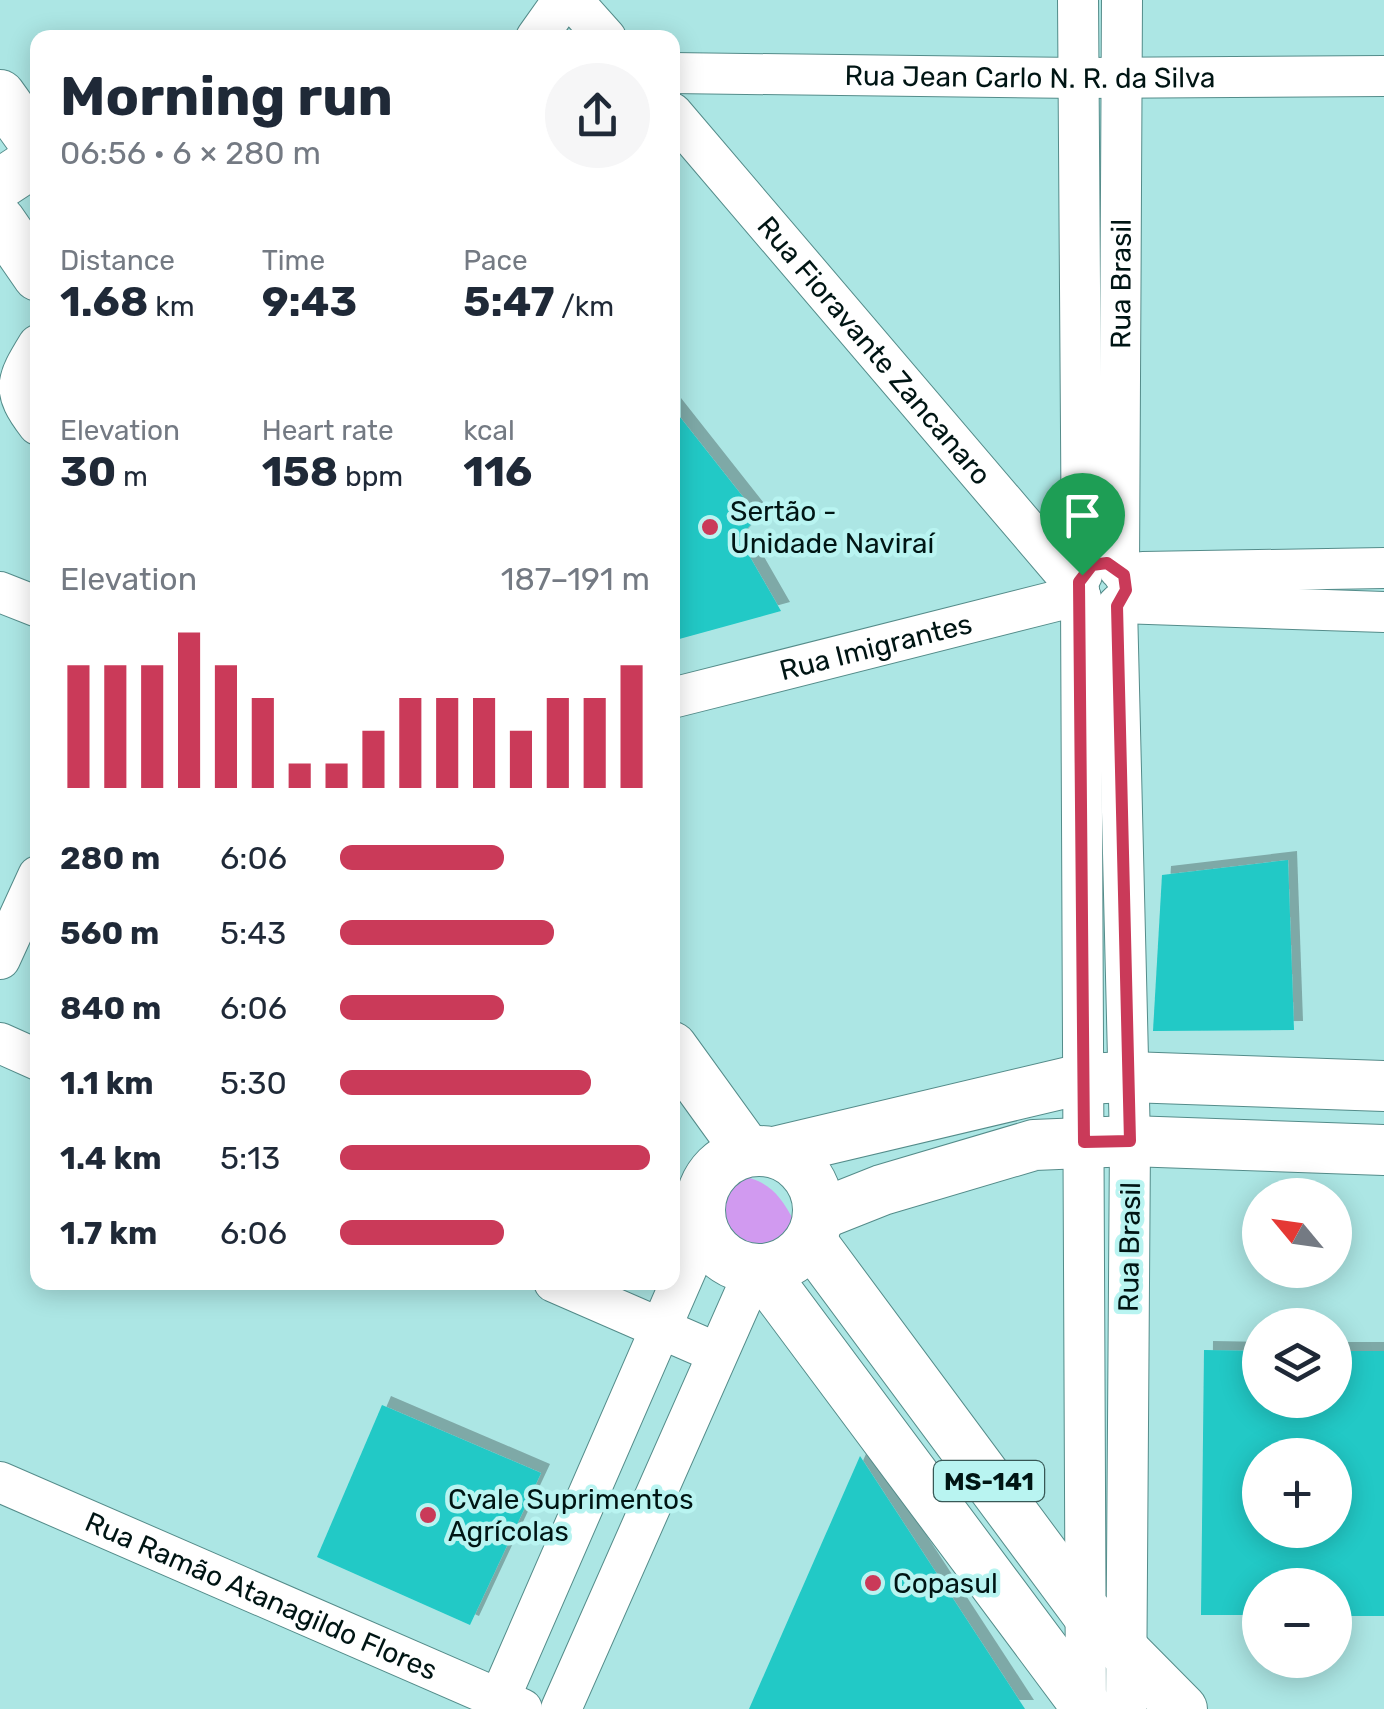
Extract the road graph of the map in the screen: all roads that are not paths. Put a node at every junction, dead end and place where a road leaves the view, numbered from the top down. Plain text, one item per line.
1 (563, 0) edge
2 (572, 0) edge
3 (1078, 0) edge
4 (1122, 0) edge
5 (542, 30) edge
6 (599, 30) edge
7 (680, 73) edge
8 (1124, 76) junction
9 (1384, 76) edge
10 (1079, 78) junction
11 (0, 95) edge
12 (680, 122) edge
13 (30, 137) edge
14 (30, 164) edge
15 (0, 184) edge
16 (0, 221) edge
17 (30, 264) edge
18 (30, 358) edge
19 (30, 415) edge
20 (1384, 568) edge
21 (1100, 589) junction
22 (0, 592) edge
23 (30, 604) edge
24 (1384, 612) edge
25 (680, 696) edge
26 (30, 893) edge
27 (0, 959) edge
28 (0, 1044) edge
29 (680, 1056) edge
30 (30, 1057) edge
31 (1105, 1078) junction
32 (1384, 1086) edge
33 (1107, 1141) junction
34 (1384, 1150) edge
35 (761, 1151) junction
36 (692, 1211) edge
37 (815, 1228) junction
38 (680, 1256) edge
39 (758, 1270) junction
40 (573, 1290) edge
41 (671, 1290) edge
42 (661, 1328) junction
43 (717, 1353) junction
44 (0, 1482) edge
45 (1086, 1612) junction
46 (1125, 1650) junction
47 (505, 1706) edge
48 (560, 1709) edge
49 (1097, 1709) edge
50 (1182, 1709) edge

1 - 5 street
2 - 6 street
3 - 10 street
4 - 8 street, Rua Brasil
7 - 10 street, Rua Jean Carlo N. R. da Silva
8 - 9 street, Rua Jean Carlo N. R. da Silva
8 - 10 street, Rua Jean Carlo N. R. da Silva
8 - 21 street, Rua Brasil
10 - 21 street
11 - 13 main road
12 - 21 street, Rua Fioravante Zancanaro
14 - 15 main road
16 - 17 main road
18 - 19 street
20 - 21 street, Rua Imigrantes
21 - 24 street, Rua Imigrantes
21 - 25 street, Rua Imigrantes
21 - 31 street, Rua Brasil
22 - 23 street
26 - 27 street
28 - 30 street
29 - 35 main road
31 - 32 main road
31 - 33 street, Rua Brasil
31 - 35 main road
33 - 34 main road
33 - 37 main road
33 - 45 street, Rua Brasil
33 - 46 street, Rua Brasil
35 - 36 main road
35 - 37 main road
36 - 38 street
36 - 39 main road
37 - 39 main road
37 - 45 main road, MS-141
39 - 43 street
39 - 49 main road, MS-141
40 - 42 street
41 - 42 street
42 - 43 street
42 - 47 street
43 - 48 street
44 - 47 street, Rua Ramão Atanagildo Flores
45 - 46 main road, MS-141
45 - 49 street, Rua Brasil
46 - 49 street, Rua Brasil
46 - 50 main road, MS-141

